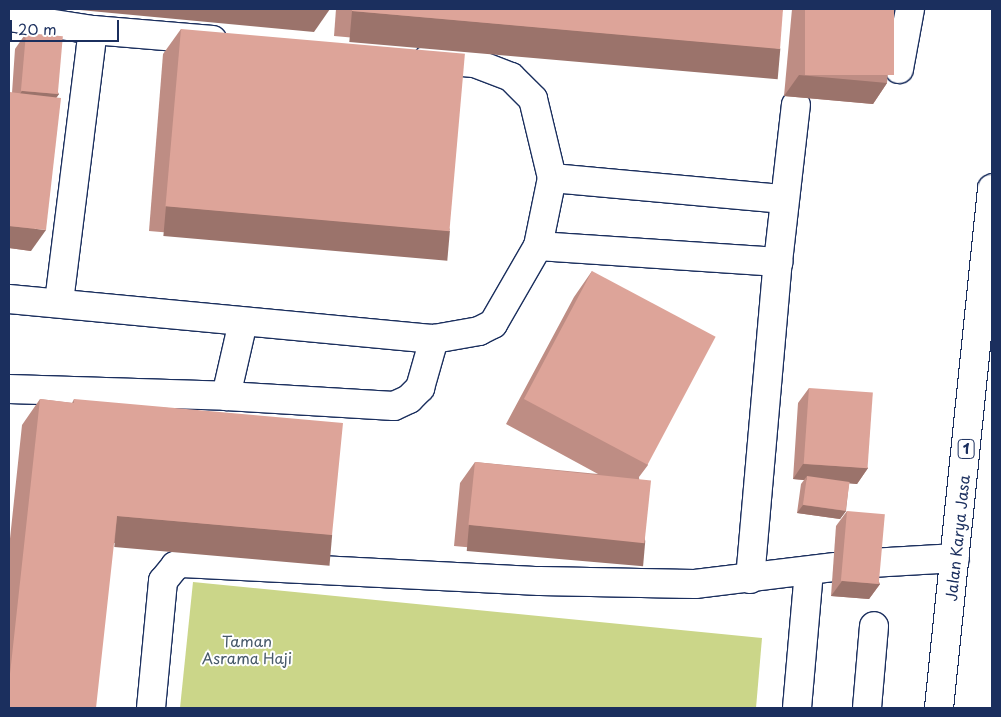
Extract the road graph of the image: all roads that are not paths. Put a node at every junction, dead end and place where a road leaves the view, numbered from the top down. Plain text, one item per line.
1 (910, 9) edge
2 (9, 17) edge
3 (93, 30) junction
4 (239, 42) edge
5 (405, 57) edge
6 (899, 69) dead end
7 (796, 105) dead end
8 (552, 178) junction
9 (992, 189) edge
10 (784, 199) junction
11 (538, 246) junction
12 (778, 262) junction
13 (9, 299) edge
14 (59, 302) junction
15 (243, 322) junction
16 (434, 339) junction
17 (9, 389) edge
18 (226, 396) junction
19 (955, 558) junction
20 (872, 563) edge
21 (750, 579) junction
22 (874, 626) dead end
23 (151, 708) edge
24 (797, 708) edge
25 (868, 708) edge
26 (939, 708) edge

1 - 6 main road
2 - 3 main road
3 - 4 main road
3 - 14 main road
5 - 8 main road
7 - 10 main road
8 - 10 main road
8 - 11 main road
9 - 19 main road, Jalan Karya Jasa / 1
10 - 12 main road
11 - 12 main road
11 - 16 main road
12 - 21 main road
13 - 14 main road
14 - 15 main road
15 - 16 main road
15 - 18 main road
16 - 18 main road
17 - 18 main road
19 - 20 main road
19 - 26 main road, Jalan Karya Jasa / 1
21 - 23 main road
21 - 24 main road
22 - 25 main road

